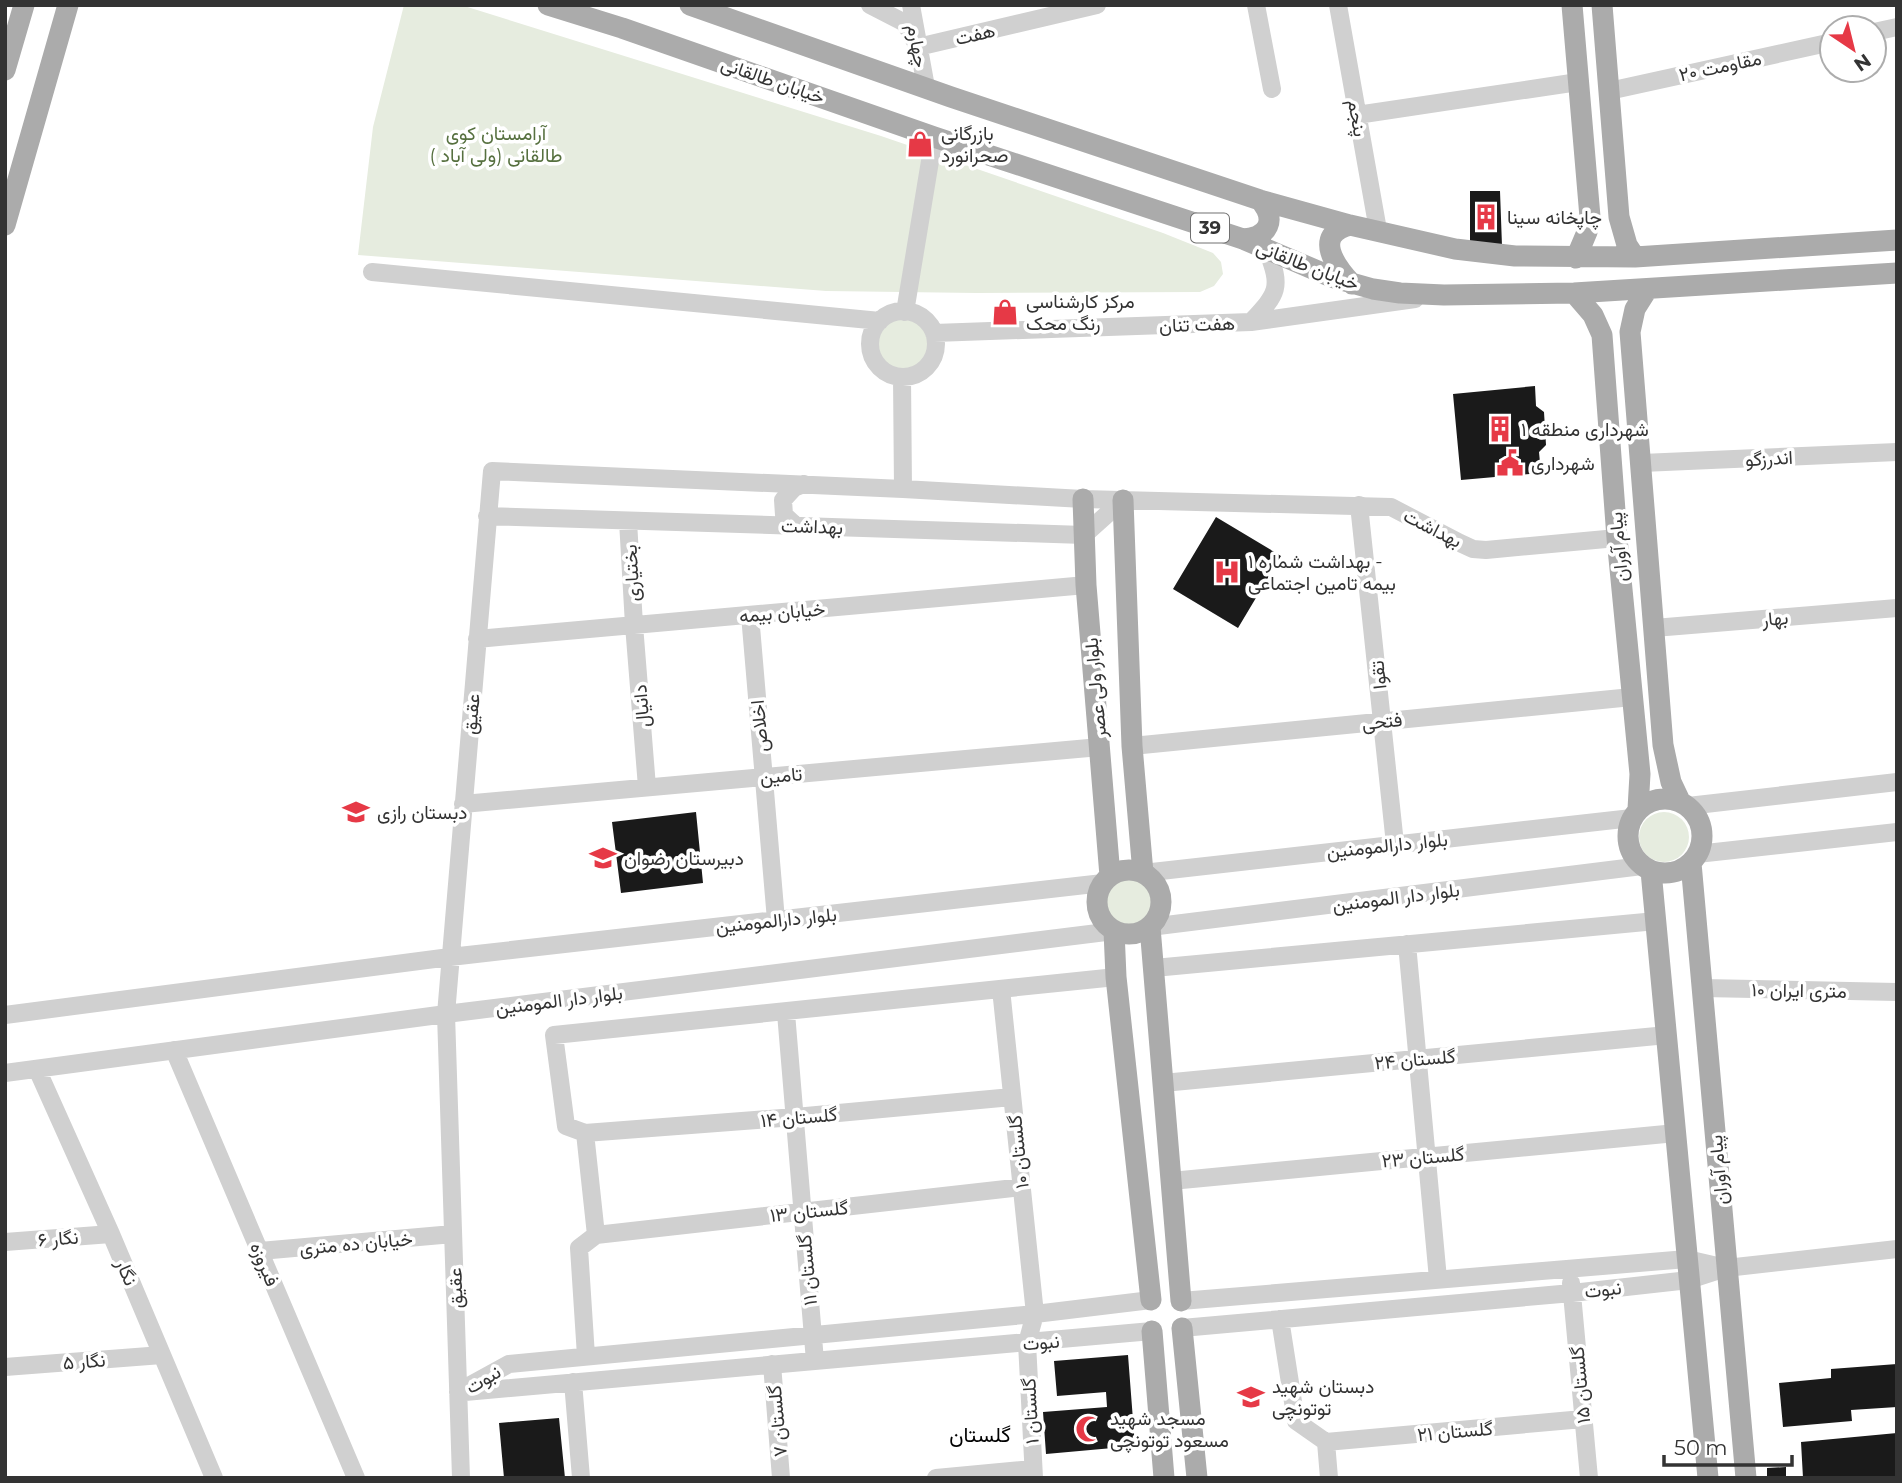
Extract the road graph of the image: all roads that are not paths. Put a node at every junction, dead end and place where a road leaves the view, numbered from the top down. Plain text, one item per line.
1 (24, 5) edge
2 (68, 5) edge
3 (548, 5) edge
4 (690, 5) edge
5 (870, 5) edge
6 (911, 5) edge
7 (1097, 5) edge
8 (1256, 5) edge
9 (1338, 5) edge
10 (1572, 5) edge
11 (1602, 5) edge
12 (1818, 45) edge
13 (918, 47) junction
14 (5, 70) edge
15 (1578, 82) junction
16 (926, 87) junction
17 (1272, 89) dead end
18 (1609, 91) junction
19 (1357, 115) junction
20 (934, 136) junction
21 (1260, 200) junction
22 (1590, 217) junction
23 (1619, 217) junction
24 (5, 225) edge
25 (1350, 225) junction
26 (1378, 230) junction
27 (1243, 239) junction
28 (1897, 240) edge
29 (1267, 250) junction
30 (1635, 257) junction
31 (1576, 258) junction
32 (372, 272) dead end
33 (1897, 273) edge
34 (1352, 284) junction
35 (1647, 290) junction
36 (1574, 293) junction
37 (1444, 295) junction
38 (905, 312) junction
39 (880, 321) junction
40 (1251, 322) junction
41 (1630, 332) junction
42 (934, 333) junction
43 (1602, 335) junction
44 (902, 377) junction
45 (1897, 452) edge
46 (1642, 463) junction
47 (492, 471) joint
48 (804, 485) junction
49 (903, 489) junction
50 (1083, 499) junction
51 (1123, 500) junction
52 (1359, 505) junction
53 (488, 516) junction
54 (628, 521) junction
55 (796, 526) junction
56 (1084, 535) junction
57 (1617, 538) junction
58 (1086, 585) junction
59 (1897, 608) edge
60 (750, 615) junction
61 (634, 625) junction
62 (1654, 628) junction
63 (477, 639) junction
64 (1632, 697) junction
65 (1384, 721) junction
66 (1132, 746) junction
67 (1100, 747) junction
68 (1666, 766) junction
69 (1640, 774) junction
70 (764, 777) junction
71 (1897, 782) edge
72 (648, 787) junction
73 (463, 804) junction
74 (1684, 804) junction
75 (1635, 814) junction
76 (1897, 832) edge
77 (1395, 844) junction
78 (1694, 859) junction
79 (1646, 869) junction
80 (1143, 873) junction
81 (1106, 879) junction
82 (776, 920) junction
83 (1656, 921) junction
84 (1150, 927) junction
85 (1114, 931) junction
86 (1407, 944) junction
87 (450, 957) junction
88 (1154, 968) junction
89 (1116, 977) junction
90 (1702, 988) junction
91 (1001, 989) junction
92 (1897, 992) edge
93 (786, 1013) junction
94 (446, 1014) junction
95 (5, 1015) edge
96 (1667, 1035) junction
97 (174, 1050) junction
98 (1418, 1059) junction
99 (37, 1069) junction
100 (5, 1073) edge
101 (1163, 1083) junction
102 (1012, 1097) junction
103 (795, 1118) junction
104 (585, 1133) junction
105 (1676, 1133) junction
106 (1427, 1157) junction
107 (1171, 1181) junction
108 (1022, 1188) junction
109 (802, 1212) junction
110 (111, 1234) junction
111 (453, 1234) junction
112 (596, 1235) junction
113 (5, 1242) edge
114 (1897, 1249) edge
115 (260, 1251) junction
116 (1571, 1268) junction
117 (1726, 1268) junction
118 (1688, 1269) junction
119 (1438, 1279) junction
120 (1572, 1293) junction
121 (1151, 1300) junction
122 (1181, 1301) junction
123 (1035, 1314) junction
124 (1280, 1319) junction
125 (1182, 1328) junction
126 (1152, 1331) junction
127 (813, 1335) junction
128 (1027, 1343) junction
129 (162, 1355) junction
130 (586, 1356) junction
131 (815, 1360) junction
132 (772, 1364) junction
133 (5, 1367) edge
134 (573, 1382) junction
135 (458, 1392) junction
136 (1583, 1419) junction
137 (1326, 1442) junction
138 (1034, 1473) edge
139 (212, 1478) edge
140 (356, 1478) edge
141 (461, 1478) edge
142 (581, 1478) edge
143 (782, 1478) edge
144 (936, 1478) edge
145 (1164, 1478) edge
146 (1197, 1478) edge
147 (1329, 1478) edge
148 (1589, 1478) edge
149 (1708, 1478) edge
150 (1746, 1478) edge

1 - 14 main road
2 - 24 main road
3 - 20 main road, خیابان طالقانی / 39
4 - 16 main road, 39
5 - 13 street
6 - 13 street, چهارم
7 - 13 street, هفت
8 - 17 street
9 - 19 street, پنجم
10 - 15 main road
11 - 18 main road
12 - 18 street, مقاومت ۲۰
13 - 16 street, چهارم
15 - 19 street
15 - 22 main road
16 - 21 main road, 39
18 - 23 main road
19 - 26 street, پنجم
20 - 27 main road, خیابان طالقانی / 39
20 - 38 street
21 - 25 main road, 39
21 - 27 main road
22 - 23 main road
22 - 31 main road
23 - 30 main road
25 - 26 main road, 39
25 - 34 main road
26 - 31 main road, 39
27 - 29 main road, خیابان طالقانی / 39
28 - 30 main road, 39
29 - 34 main road, خیابان طالقانی / 39
29 - 40 street
30 - 31 main road, 39
32 - 39 street
33 - 35 main road, خیابان طالقانی / 39
34 - 37 main road, خیابان طالقانی / 39
35 - 36 main road, خیابان طالقانی / 39
35 - 41 main road, پیام آوران
36 - 37 main road, خیابان طالقانی / 39
36 - 43 main road, پیام آوران
37 - 40 street, هفت تنان
38 - 39 street
38 - 42 street
39 - 44 street
40 - 42 street, هفت تنان
41 - 43 main road
41 - 46 main road, پیام آوران
42 - 44 street
43 - 57 main road, پیام آوران
44 - 49 street
45 - 46 street, اندرزگو
46 - 62 main road, پیام آوران
47 - 48 street, بهداشت
47 - 53 street, عقیق
48 - 49 street, بهداشت
48 - 55 street
49 - 50 street, بهداشت
50 - 51 street, بهداشت
50 - 56 main road, بلوار ولی عصر
51 - 52 street, بهداشت
51 - 56 street
51 - 66 main road, بلوار ولی عصر
52 - 57 street, بهداشت
52 - 65 street, تقوا
53 - 54 street, بهداشت
53 - 63 street, عقیق
54 - 55 street, بهداشت
54 - 61 street, بختیاری
55 - 56 street, بهداشت
56 - 58 main road, بلوار ولی عصر
57 - 64 main road, پیام آوران
58 - 60 street, خیابان بیمه
58 - 67 main road, بلوار ولی عصر
59 - 62 street, بهار
60 - 61 street, خیابان بیمه
60 - 70 street, اخلاص
61 - 63 street, خیابان بیمه
61 - 72 street, دانیال
62 - 68 main road, پیام آوران
63 - 73 street, عقیق
64 - 65 street, فتحی
64 - 69 main road, پیام آوران
65 - 66 street, فتحی
65 - 77 street, تقوا
66 - 80 main road, بلوار ولی عصر
67 - 70 street, تامین
67 - 81 main road, بلوار ولی عصر
68 - 69 main road
68 - 74 main road, پیام آوران
69 - 75 main road, پیام آوران
70 - 72 street, تامین
70 - 82 street, اخلاص
71 - 74 street
72 - 73 street, تامین
73 - 87 street, عقیق
74 - 75 main road
74 - 78 main road
75 - 77 street, بلوار دارالمومنین
75 - 79 main road
76 - 78 street
77 - 80 street, بلوار دارالمومنین
78 - 79 main road
78 - 90 main road, پیام آوران
79 - 83 main road, پیام آوران
79 - 84 street, بلوار دار المومنین
80 - 81 main road
80 - 84 main road
81 - 82 street, بلوار دارالمومنین
81 - 85 main road
82 - 87 street, بلوار دارالمومنین
83 - 86 street
83 - 96 main road, پیام آوران
84 - 85 main road
84 - 88 main road
85 - 89 main road
85 - 94 street, بلوار دار المومنین
86 - 88 street
86 - 98 street
87 - 94 street, عقیق
87 - 95 street
88 - 101 main road
89 - 91 street
89 - 121 main road
90 - 92 street, ۱۰ متری ایران
90 - 117 main road, پیام آوران
91 - 93 street
91 - 102 street, گلستان ۱۰
93 - 103 street, گلستان ۱۱
93 - 104 street
94 - 97 street, بلوار دار المومنین
94 - 111 street, عقیق
96 - 98 street, گلستان ۲۴
96 - 105 main road, پیام آوران
97 - 99 street, بلوار دار المومنین
97 - 115 street, فیروزه
98 - 101 street, گلستان ۲۴
98 - 106 street
99 - 100 street, بلوار دار المومنین
99 - 110 street, نگار
101 - 107 main road
102 - 103 street, گلستان ۱۴
102 - 108 street, گلستان ۱۰
103 - 104 street, گلستان ۱۴
103 - 109 street, گلستان ۱۱
104 - 112 street
105 - 106 street, گلستان ۲۳
105 - 118 main road, پیام آوران
106 - 107 street, گلستان ۲۳
106 - 119 street
107 - 122 main road
108 - 109 street, گلستان ۱۳
108 - 123 street, گلستان ۱۰
109 - 112 street, گلستان ۱۳
109 - 127 street, گلستان ۱۱
110 - 113 street, نگار ۶
110 - 129 street, نگار
111 - 115 street, خیابان ده متری
111 - 135 street, عقیق
112 - 130 street
114 - 117 street
115 - 140 street, فیروزه
116 - 118 street, نبوت
116 - 119 street, نبوت
116 - 120 street, گلستان ۱۵
117 - 118 street
117 - 150 main road, پیام آوران
118 - 120 street, نبوت
118 - 149 main road, پیام آوران
119 - 122 street, نبوت
120 - 124 street, نبوت
120 - 136 street, گلستان ۱۵
121 - 122 main road
121 - 123 street, نبوت
121 - 126 main road
122 - 125 main road
123 - 127 street, نبوت
123 - 128 street, گلستان ۱
124 - 125 street, نبوت
124 - 137 street
125 - 126 main road
125 - 146 main road
126 - 128 street, نبوت
126 - 145 main road
127 - 130 street, نبوت
127 - 131 street, گلستان ۱۱
128 - 131 street, نبوت
128 - 138 street, گلستان ۱
129 - 133 street, نگار ۵
129 - 139 street, نگار
130 - 135 street, نبوت
131 - 132 street, نبوت
132 - 134 street, نبوت
132 - 143 street, گلستان ۷
134 - 135 street, نبوت
134 - 142 street
135 - 141 street, عقیق
136 - 137 street, گلستان ۲۱
136 - 148 street, گلستان ۱۵
137 - 147 street
138 - 144 street

